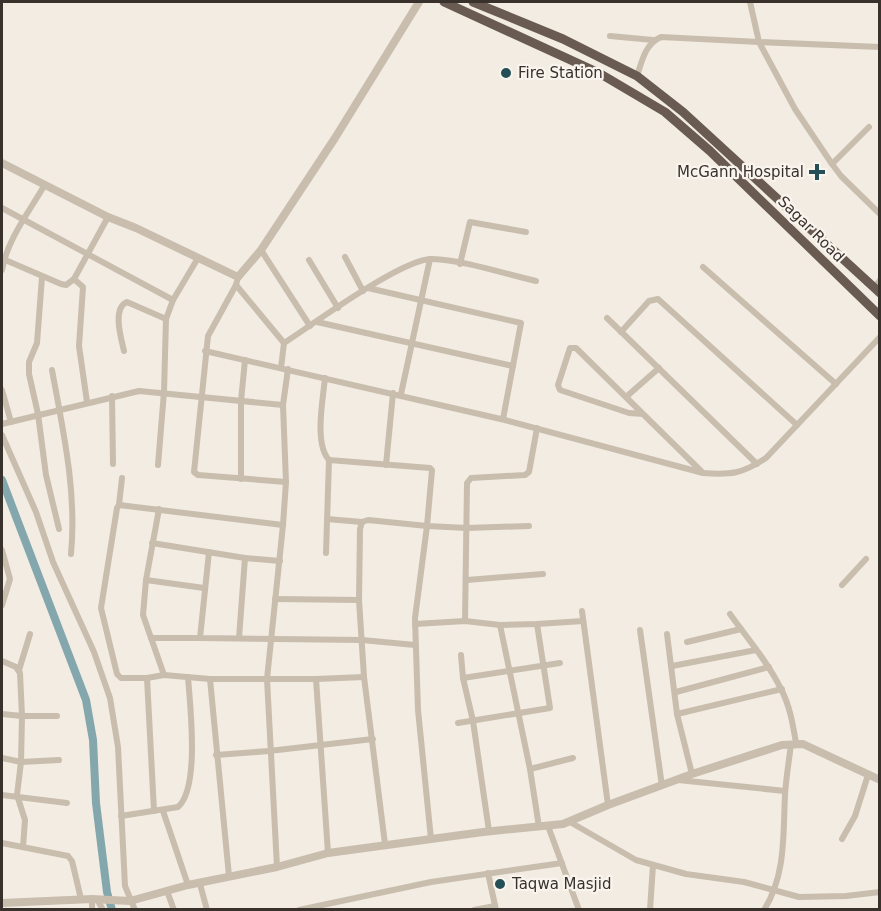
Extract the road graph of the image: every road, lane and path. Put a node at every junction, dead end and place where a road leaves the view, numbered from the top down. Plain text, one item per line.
1 (419, 2) edge
2 (444, 2) edge
3 (473, 2) edge
4 (750, 2) edge
5 (610, 36) dead end
6 (653, 40) junction
7 (759, 42) junction
8 (879, 47) edge
9 (637, 76) junction
10 (869, 127) dead end
11 (2, 163) edge
12 (832, 164) junction
13 (44, 186) junction
14 (2, 208) edge
15 (879, 214) edge
16 (108, 217) junction
17 (24, 221) junction
18 (526, 232) dead end
19 (261, 250) junction
20 (88, 255) junction
21 (345, 257) dead end
22 (198, 258) junction
23 (3, 259) junction
24 (430, 259) junction
25 (309, 261) dead end
26 (460, 264) junction
27 (703, 267) dead end
28 (2, 270) edge
29 (42, 277) junction
30 (74, 279) junction
31 (237, 281) junction
32 (536, 281) dead end
33 (877, 287) edge
34 (365, 289) junction
35 (173, 300) junction
36 (422, 301) junction
37 (338, 308) junction
38 (879, 316) edge
39 (607, 318) dead end
40 (165, 319) junction
41 (317, 321) junction
42 (310, 326) junction
43 (621, 332) junction
44 (879, 337) edge
45 (413, 342) junction
46 (284, 343) junction
47 (124, 351) dead end
48 (205, 351) junction
49 (245, 360) junction
50 (513, 366) junction
51 (285, 368) junction
52 (659, 368) junction
53 (52, 370) dead end
54 (325, 378) junction
55 (836, 384) junction
56 (2, 390) edge
57 (164, 392) junction
58 (393, 393) junction
59 (401, 394) junction
60 (112, 396) junction
61 (201, 397) junction
62 (626, 397) junction
63 (241, 401) junction
64 (87, 402) junction
65 (283, 405) junction
66 (59, 410) junction
67 (38, 414) junction
68 (643, 414) junction
69 (503, 419) junction
70 (11, 422) junction
71 (2, 424) edge
72 (797, 425) junction
73 (537, 428) junction
74 (2, 435) edge
75 (4, 444) edge
76 (329, 460) junction
77 (114, 464) dead end
78 (757, 464) junction
79 (158, 465) dead end
80 (386, 465) junction
81 (703, 473) junction
82 (122, 478) dead end
83 (241, 479) junction
84 (286, 482) junction
85 (119, 505) junction
86 (159, 509) junction
87 (327, 519) junction
88 (362, 522) junction
89 (283, 525) junction
90 (427, 526) junction
91 (529, 526) dead end
92 (467, 528) junction
93 (59, 529) dead end
94 (152, 543) junction
95 (2, 550) edge
96 (209, 552) junction
97 (326, 553) dead end
98 (71, 554) dead end
99 (245, 558) junction
100 (866, 559) dead end
101 (280, 561) junction
102 (543, 574) dead end
103 (146, 580) junction
104 (466, 580) junction
105 (842, 585) dead end
106 (204, 588) junction
107 (275, 599) junction
108 (359, 600) junction
109 (2, 605) edge
110 (582, 611) dead end
111 (730, 614) dead end
112 (465, 621) junction
113 (583, 621) junction
114 (415, 624) junction
115 (500, 624) junction
116 (537, 624) junction
117 (741, 629) junction
118 (639, 630) dead end
119 (30, 634) dead end
120 (667, 634) dead end
121 (150, 638) junction
122 (200, 638) junction
123 (239, 638) junction
124 (270, 639) junction
125 (362, 640) junction
126 (687, 642) dead end
127 (415, 645) junction
128 (756, 650) junction
129 (461, 655) dead end
130 (2, 661) edge
131 (560, 663) dead end
132 (544, 666) junction
133 (672, 666) junction
134 (769, 667) junction
135 (19, 670) junction
136 (509, 672) junction
137 (164, 675) junction
138 (188, 677) junction
139 (364, 677) junction
140 (147, 678) junction
141 (463, 678) junction
142 (210, 679) junction
143 (267, 679) junction
144 (316, 679) junction
145 (782, 689) junction
146 (675, 692) junction
147 (2, 714) edge
148 (677, 714) junction
149 (518, 715) junction
150 (22, 716) junction
151 (57, 716) dead end
152 (473, 721) junction
153 (458, 723) dead end
154 (373, 739) junction
155 (321, 744) junction
156 (794, 744) junction
157 (269, 751) junction
158 (216, 755) junction
159 (2, 758) edge
160 (573, 758) dead end
161 (59, 760) dead end
162 (21, 762) junction
163 (530, 769) junction
164 (692, 774) junction
165 (868, 775) junction
166 (676, 780) junction
167 (879, 780) edge
168 (662, 786) junction
169 (785, 791) junction
170 (2, 795) edge
171 (17, 798) junction
172 (67, 803) dead end
173 (608, 805) junction
174 (154, 811) junction
175 (164, 811) junction
176 (121, 816) junction
177 (570, 822) junction
178 (548, 826) junction
179 (539, 827) junction
180 (489, 831) junction
181 (431, 839) junction
182 (842, 839) dead end
183 (2, 843) edge
184 (385, 844) junction
185 (22, 847) junction
186 (328, 853) junction
187 (562, 863) junction
188 (653, 865) junction
189 (277, 867) junction
190 (488, 873) junction
191 (229, 876) junction
192 (200, 884) junction
193 (188, 885) junction
194 (774, 890) junction
195 (167, 891) junction
196 (879, 892) edge
197 (81, 899) junction
198 (97, 899) junction
199 (130, 901) junction
200 (2, 903) edge
201 (47, 905) edge
202 (495, 908) edge
203 (92, 909) edge
204 (103, 909) edge
205 (135, 909) edge
206 (174, 909) edge
207 (207, 909) edge
208 (299, 909) edge
209 (474, 909) edge
210 (579, 909) edge
211 (650, 909) edge
212 (764, 909) edge

1 - 19 street
2 - 38 highway, Sagar Road
3 - 9 highway, Sagar Road
4 - 7 street
5 - 6 street
6 - 7 street
6 - 9 street
7 - 8 street
7 - 12 street
9 - 33 highway, Sagar Road
10 - 12 street
11 - 13 street
12 - 15 street
13 - 16 street
13 - 17 street
14 - 17 street
16 - 20 street
16 - 22 street
17 - 20 street
17 - 23 street
18 - 26 street
19 - 31 street
19 - 42 street
20 - 30 street
20 - 35 street
21 - 34 street
22 - 31 street
22 - 35 street
23 - 28 street
23 - 29 street
24 - 26 street
24 - 34 street
24 - 36 street
25 - 37 street
26 - 32 street
27 - 55 street
29 - 30 street
29 - 67 street
30 - 64 street
31 - 46 street
31 - 48 street
34 - 36 street
34 - 37 street
35 - 40 street
36 - 45 street
36 - 50 street
37 - 41 street
39 - 43 street
40 - 47 street
40 - 57 street
41 - 42 street
41 - 45 street
42 - 46 street
43 - 52 street
43 - 72 street
44 - 55 street
45 - 50 street
45 - 59 street
46 - 51 street
48 - 49 street
48 - 61 street
49 - 51 street
49 - 63 street
50 - 69 street
51 - 54 street
51 - 65 street
52 - 62 street
52 - 78 street
53 - 66 street
54 - 58 street
54 - 76 street
55 - 72 street
56 - 70 street
57 - 60 street
57 - 61 street
57 - 79 street
58 - 59 street
58 - 80 street
59 - 69 street
60 - 64 street
60 - 77 street
61 - 63 street
61 - 83 street
62 - 68 street
62 - 68 street
63 - 65 street
63 - 83 street
64 - 66 street
65 - 84 street
66 - 67 street
66 - 98 street
67 - 70 street
67 - 93 street
68 - 81 street
69 - 73 street
70 - 71 street
72 - 78 street
73 - 81 street
73 - 92 street
74 - 75 street
75 - 176 street
76 - 80 street
76 - 87 street
78 - 81 street
80 - 90 street
82 - 85 street
83 - 84 street
84 - 89 street
85 - 86 street
85 - 140 street
86 - 89 street
86 - 94 street
87 - 88 street
87 - 97 street
88 - 90 street
88 - 108 street
89 - 101 street
90 - 92 street
90 - 114 street
91 - 92 street
92 - 104 street
94 - 96 street
94 - 103 street
95 - 109 street
96 - 99 street
96 - 106 street
99 - 101 street
99 - 123 street
100 - 105 street
101 - 107 street
102 - 104 street
103 - 106 street
103 - 121 street
104 - 112 street
106 - 122 street
107 - 108 street
107 - 124 street
108 - 125 street
110 - 113 street
111 - 117 street
112 - 114 street
112 - 115 street
113 - 116 street
113 - 173 street
114 - 127 street
115 - 116 street
115 - 136 street
116 - 132 street
117 - 126 street
117 - 128 street
118 - 168 street
119 - 135 street
120 - 133 street
121 - 122 street
121 - 137 street
122 - 123 street
123 - 124 street
124 - 125 street
124 - 143 street
125 - 127 street
125 - 139 street
127 - 181 street
128 - 133 street
128 - 134 street
129 - 141 street
130 - 135 street
131 - 132 street
132 - 136 street
132 - 149 street
133 - 146 street
134 - 145 street
134 - 146 street
135 - 150 street
136 - 141 street
136 - 149 street
137 - 138 street
137 - 140 street
138 - 142 street
138 - 175 street
139 - 144 street
139 - 154 street
140 - 174 street
141 - 152 street
142 - 143 street
142 - 158 street
143 - 144 street
143 - 157 street
144 - 155 street
145 - 148 street
145 - 156 street
146 - 148 street
147 - 150 street
148 - 164 street
149 - 152 street
149 - 163 street
150 - 151 street
150 - 162 street
152 - 153 street
152 - 180 street
154 - 155 street
154 - 184 street
155 - 157 street
155 - 186 street
156 - 164 street
156 - 165 street
156 - 169 street
157 - 158 street
157 - 189 street
158 - 191 street
159 - 162 street
160 - 163 street
161 - 162 street
162 - 171 street
163 - 179 street
164 - 166 street
165 - 167 street
165 - 182 street
166 - 168 street
166 - 169 street
168 - 173 street
169 - 194 street
170 - 171 street
171 - 172 street
171 - 185 street
173 - 177 street
174 - 175 street
174 - 176 street
175 - 193 street
176 - 199 street
177 - 178 street
177 - 188 street
178 - 179 street
178 - 187 street
179 - 180 street
180 - 181 street
181 - 184 street
183 - 185 street
184 - 186 street
185 - 197 street
186 - 189 street
187 - 190 street
187 - 210 street
188 - 194 street
188 - 211 street
189 - 191 street
190 - 202 street
190 - 208 street
191 - 192 street
192 - 193 street
192 - 207 street
193 - 195 street
194 - 196 street
194 - 212 street
195 - 199 street
195 - 206 street
197 - 198 street
197 - 201 street
198 - 199 street
198 - 203 street
198 - 204 street
199 - 205 street
200 - 201 street
202 - 209 street

